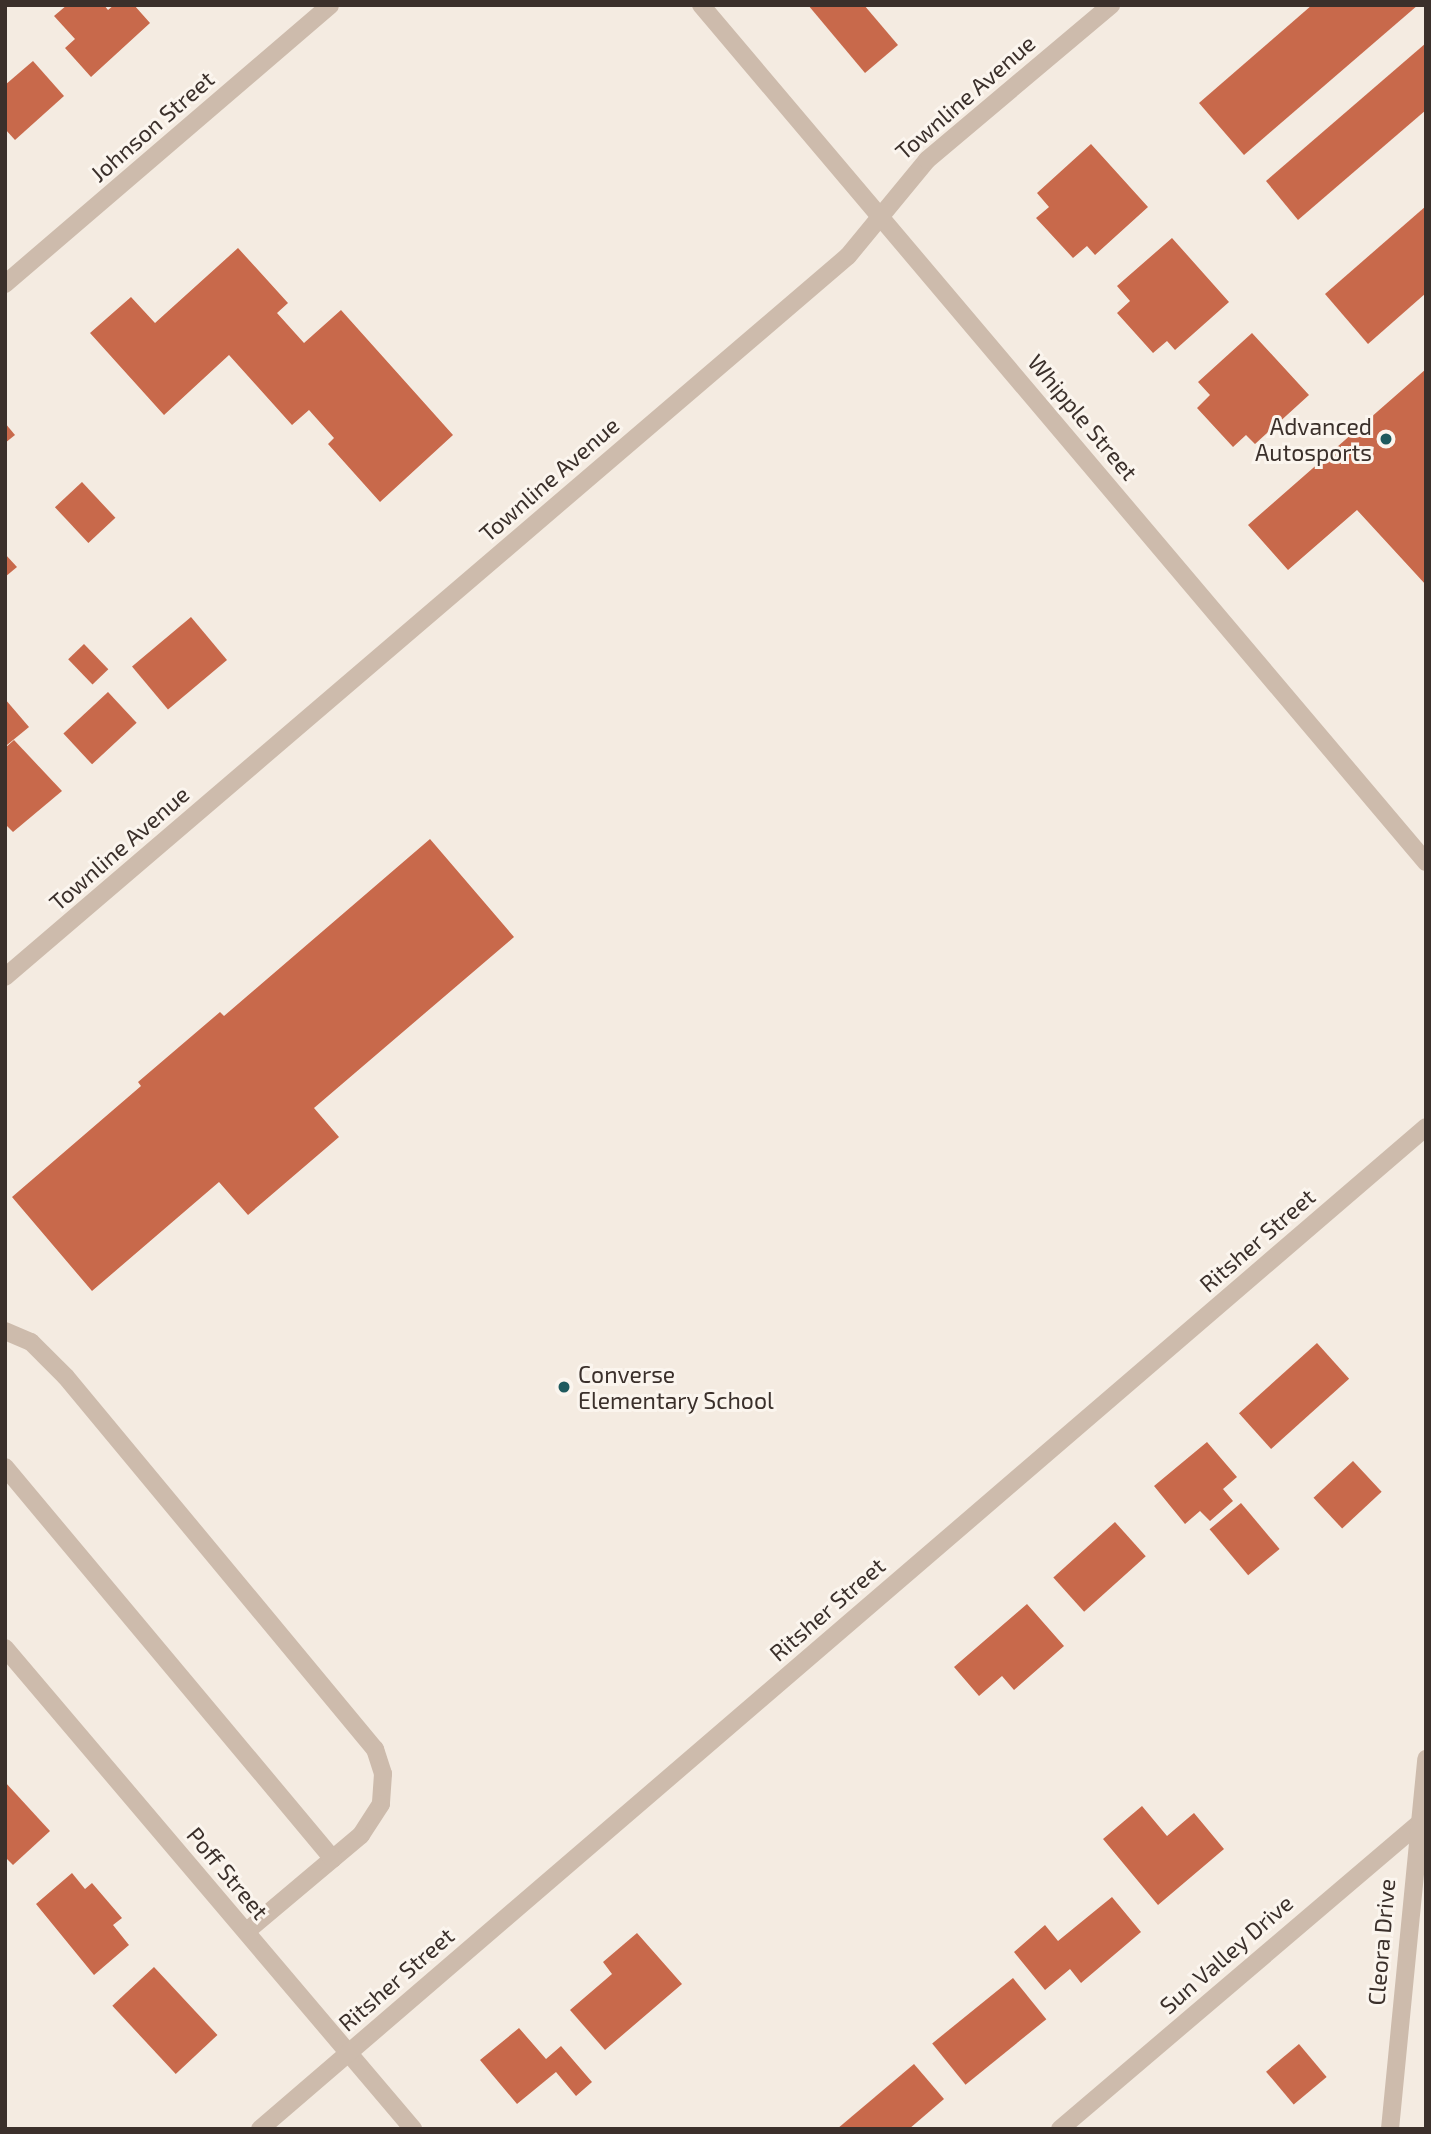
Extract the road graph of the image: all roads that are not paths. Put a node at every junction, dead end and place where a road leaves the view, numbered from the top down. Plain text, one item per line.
1 (330, 5) edge
2 (701, 5) edge
3 (1111, 5) edge
4 (881, 216) junction
5 (5, 285) edge
6 (1426, 862) edge
7 (5, 977) edge
8 (1426, 1127) edge
9 (5, 1331) edge
10 (5, 1467) edge
11 (5, 1648) edge
12 (1426, 1759) edge
13 (1421, 1820) edge
14 (333, 1859) junction
15 (246, 1932) junction
16 (348, 2053) junction
17 (260, 2129) edge
18 (413, 2129) edge
19 (1060, 2129) edge
20 (1390, 2129) edge

1 - 5 street, Johnson Street
2 - 4 street, Whipple Street
3 - 4 street, Townline Avenue
4 - 6 street, Whipple Street
4 - 7 street, Townline Avenue
8 - 16 street, Ritsher Street
9 - 14 street
10 - 14 street
11 - 15 street, Poff Street
12 - 13 street, Cleora Drive
13 - 19 street, Sun Valley Drive
13 - 20 street, Cleora Drive
14 - 15 street
15 - 16 street, Poff Street
16 - 17 street, Ritsher Street
16 - 18 street, Poff Street

